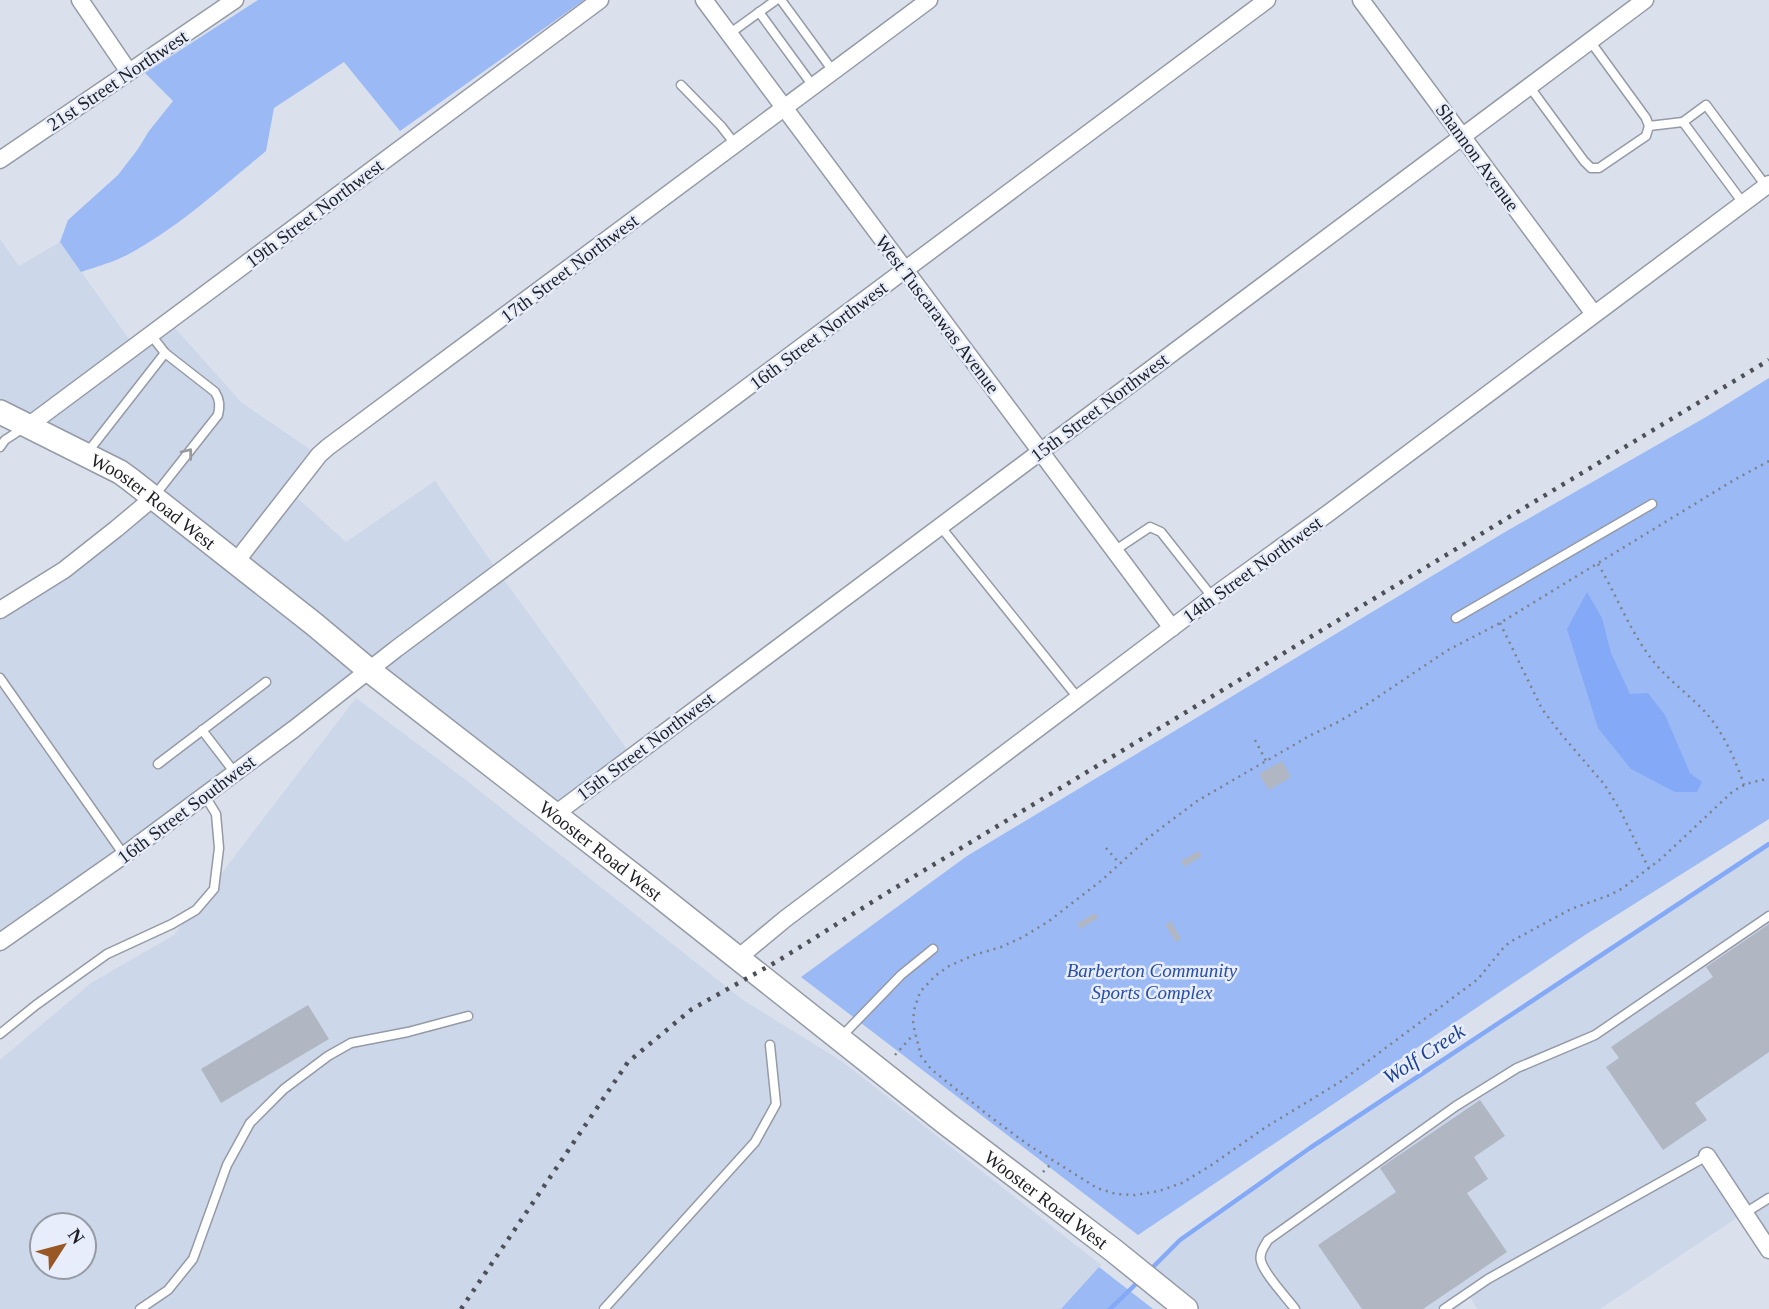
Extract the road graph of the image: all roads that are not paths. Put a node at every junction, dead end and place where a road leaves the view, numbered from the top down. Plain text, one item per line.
1 (80, 0) edge
2 (235, 0) edge
3 (600, 0) edge
4 (704, 0) edge
5 (778, 0) edge
6 (929, 0) edge
7 (1267, 0) edge
8 (1361, 0) edge
9 (1645, 0) edge
10 (759, 12) junction
11 (729, 34) junction
12 (1590, 41) junction
13 (833, 71) junction
14 (129, 72) junction
15 (681, 85) dead end
16 (814, 86) junction
17 (1529, 86) junction
18 (784, 108) junction
19 (1683, 122) junction
20 (1649, 126) junction
21 (1463, 136) junction
22 (735, 145) junction
23 (0, 160) edge
24 (1768, 185) edge
25 (1743, 203) junction
26 (904, 270) junction
27 (1594, 314) junction
28 (150, 335) junction
29 (165, 353) junction
30 (0, 412) edge
31 (28, 426) junction
32 (0, 447) edge
33 (1040, 452) junction
34 (86, 455) junction
35 (153, 498) junction
36 (1652, 504) dead end
37 (940, 526) junction
38 (1114, 551) junction
39 (235, 563) junction
40 (1213, 598) junction
41 (0, 610) edge
42 (1456, 618) dead end
43 (1172, 628) junction
44 (370, 671) junction
45 (0, 678) edge
46 (265, 682) dead end
47 (1079, 699) junction
48 (202, 730) junction
49 (158, 764) dead end
50 (234, 773) junction
51 (205, 795) junction
52 (554, 815) junction
53 (124, 855) junction
54 (1769, 916) edge
55 (0, 942) edge
56 (933, 949) dead end
57 (738, 958) junction
58 (468, 1016) dead end
59 (0, 1034) edge
60 (839, 1039) junction
61 (770, 1045) dead end
62 (1707, 1156) joint
63 (1769, 1198) edge
64 (1745, 1213) junction
65 (1769, 1250) edge
66 (1180, 1304) edge
67 (140, 1309) edge
68 (604, 1309) edge
69 (1295, 1309) edge
70 (1444, 1309) edge

1 - 14 street
2 - 14 street, 21st Street Northwest
3 - 28 street, 19th Street Northwest
4 - 11 street, West Tuscarawas Avenue
5 - 10 lane
5 - 13 lane
6 - 13 street, 17th Street Northwest
7 - 26 street, 16th Street Northwest
8 - 21 street, Shannon Avenue
9 - 12 street, 15th Street Northwest
10 - 11 lane
10 - 16 lane
11 - 18 street, West Tuscarawas Avenue
12 - 17 street, 15th Street Northwest
12 - 20 lane
13 - 16 street, 17th Street Northwest
14 - 23 street, 21st Street Northwest
15 - 22 lane
16 - 18 street, 17th Street Northwest
17 - 20 lane
17 - 21 street, 15th Street Northwest
18 - 22 street, 17th Street Northwest
18 - 26 street, West Tuscarawas Avenue
19 - 20 lane
19 - 24 lane
19 - 25 lane
21 - 27 street, Shannon Avenue
21 - 33 street, 15th Street Northwest
22 - 39 street, 17th Street Northwest
24 - 25 street, 14th Street Northwest
25 - 27 street, 14th Street Northwest
26 - 33 street, West Tuscarawas Avenue
26 - 44 street, 16th Street Northwest
27 - 40 street, 14th Street Northwest
28 - 29 lane
28 - 31 street, 19th Street Northwest
29 - 34 lane
35 -> 29 lane
30 - 31 main road, Wooster Road West
31 - 32 lane
31 - 34 main road, Wooster Road West
33 - 37 street, 15th Street Northwest
33 - 38 street, West Tuscarawas Avenue
34 - 35 main road, Wooster Road West
35 - 39 main road, Wooster Road West
35 - 41 street
36 - 42 lane
37 - 47 lane
37 - 52 street, 15th Street Northwest
38 - 40 lane
38 - 43 street, West Tuscarawas Avenue
39 - 44 main road, Wooster Road West
40 - 43 street, 14th Street Northwest
43 - 47 street, 14th Street Northwest
44 - 50 street, 16th Street Southwest
44 - 52 main road, Wooster Road West
45 - 53 lane
46 - 48 lane
47 - 57 street, 14th Street Northwest
48 - 49 lane
48 - 50 lane
50 - 51 street, 16th Street Southwest
51 - 53 street, 16th Street Southwest
51 - 59 lane
52 - 57 main road, Wooster Road West
53 - 55 street, 16th Street Southwest
54 - 69 lane
56 - 60 lane
57 - 60 main road, Wooster Road West
58 - 67 lane
60 - 66 main road, Wooster Road West
61 - 68 lane
62 - 64 street
62 - 70 lane
63 - 64 lane
64 - 65 street

